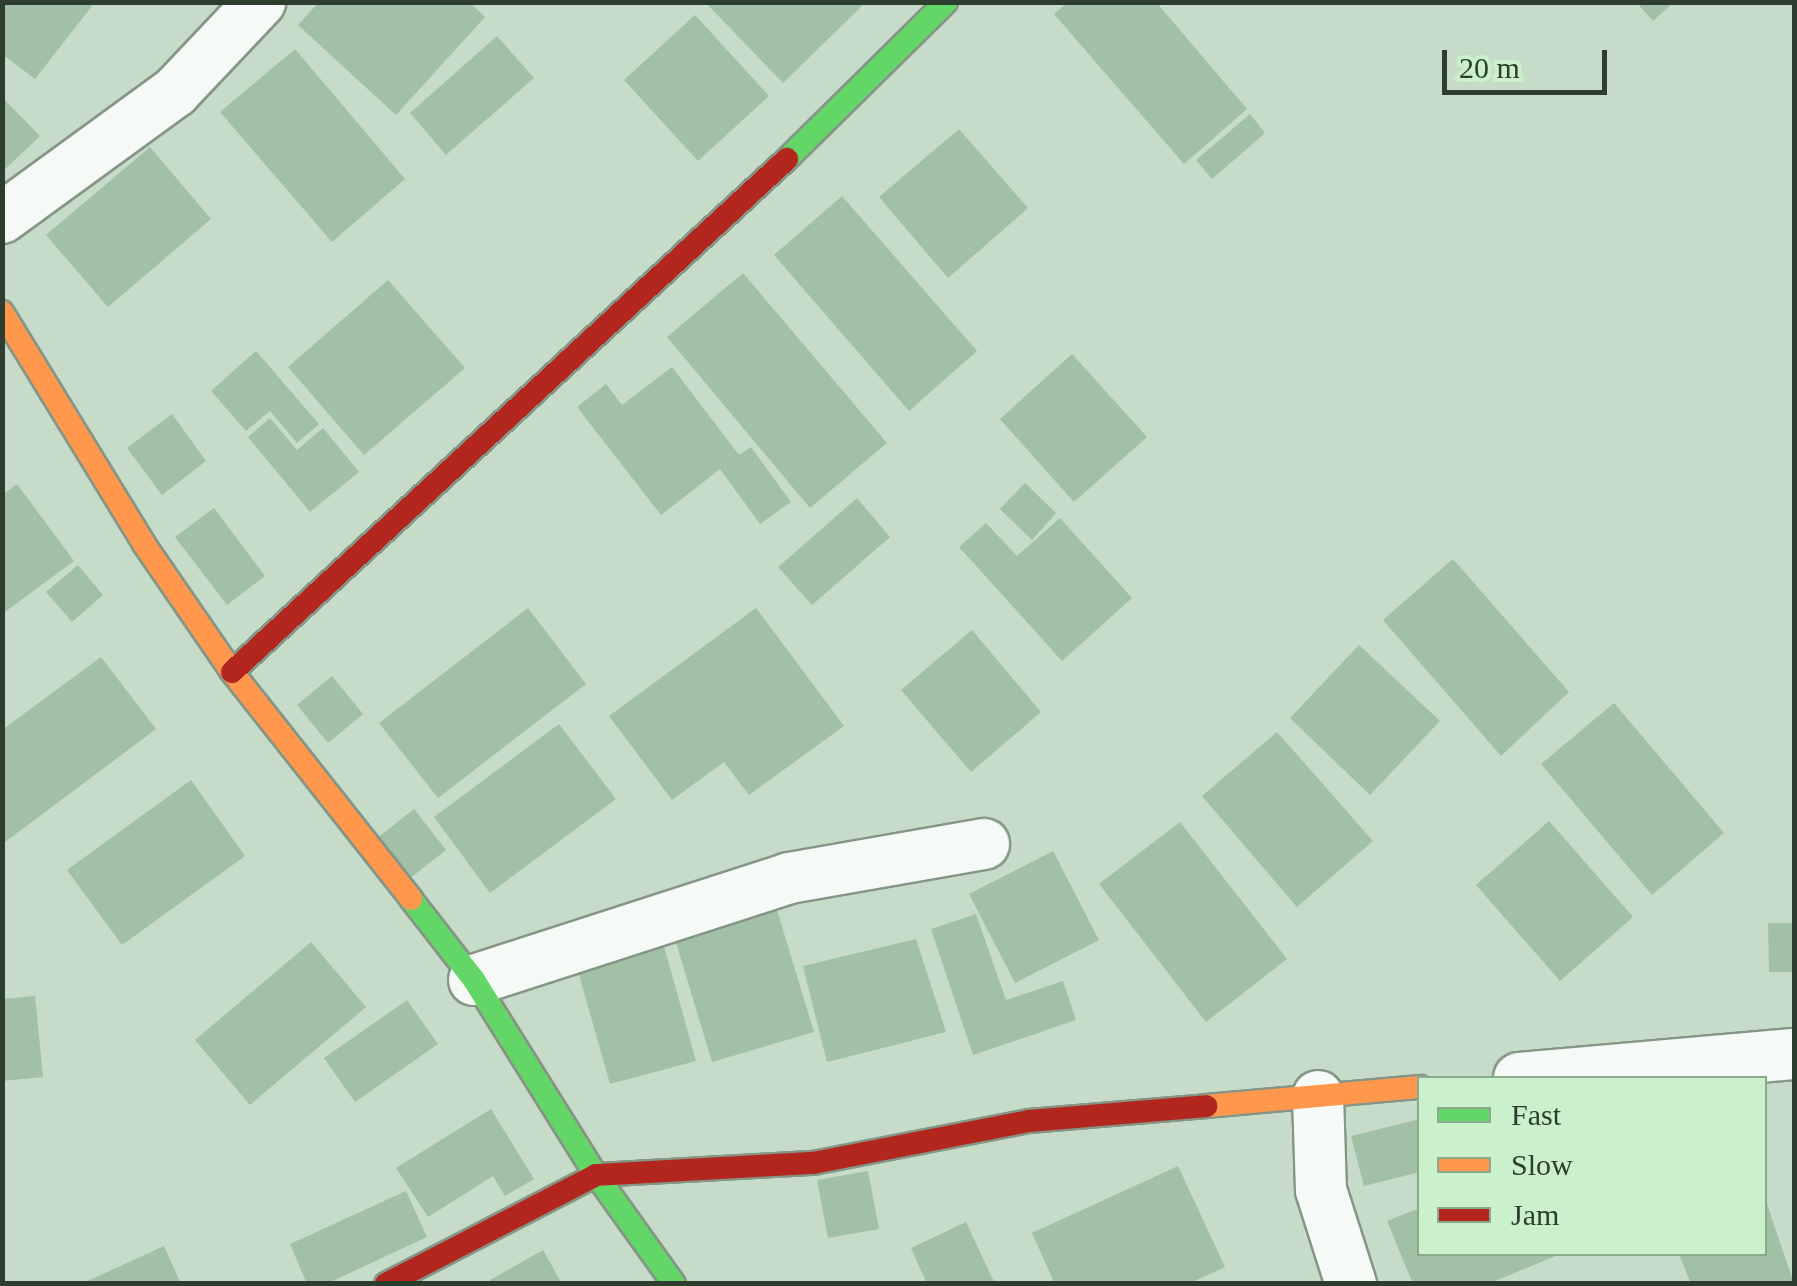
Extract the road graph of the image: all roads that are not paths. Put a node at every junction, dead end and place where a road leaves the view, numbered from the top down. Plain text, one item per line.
1 (260, 2) edge
2 (946, 2) edge
3 (2, 218) edge
4 (2, 312) edge
5 (232, 672) junction
6 (984, 844) dead end
7 (474, 980) junction
8 (1794, 1054) edge
9 (1542, 1076) edge
10 (1417, 1087) edge
11 (1318, 1096) junction
12 (596, 1174) junction
13 (386, 1284) edge
14 (674, 1284) edge
15 (1350, 1284) edge

1 - 3 street
2 - 5 street
4 - 5 street
5 - 7 street
6 - 7 street
7 - 12 street
8 - 9 street
10 - 11 street
11 - 12 street
11 - 15 street
12 - 13 street
12 - 14 street

